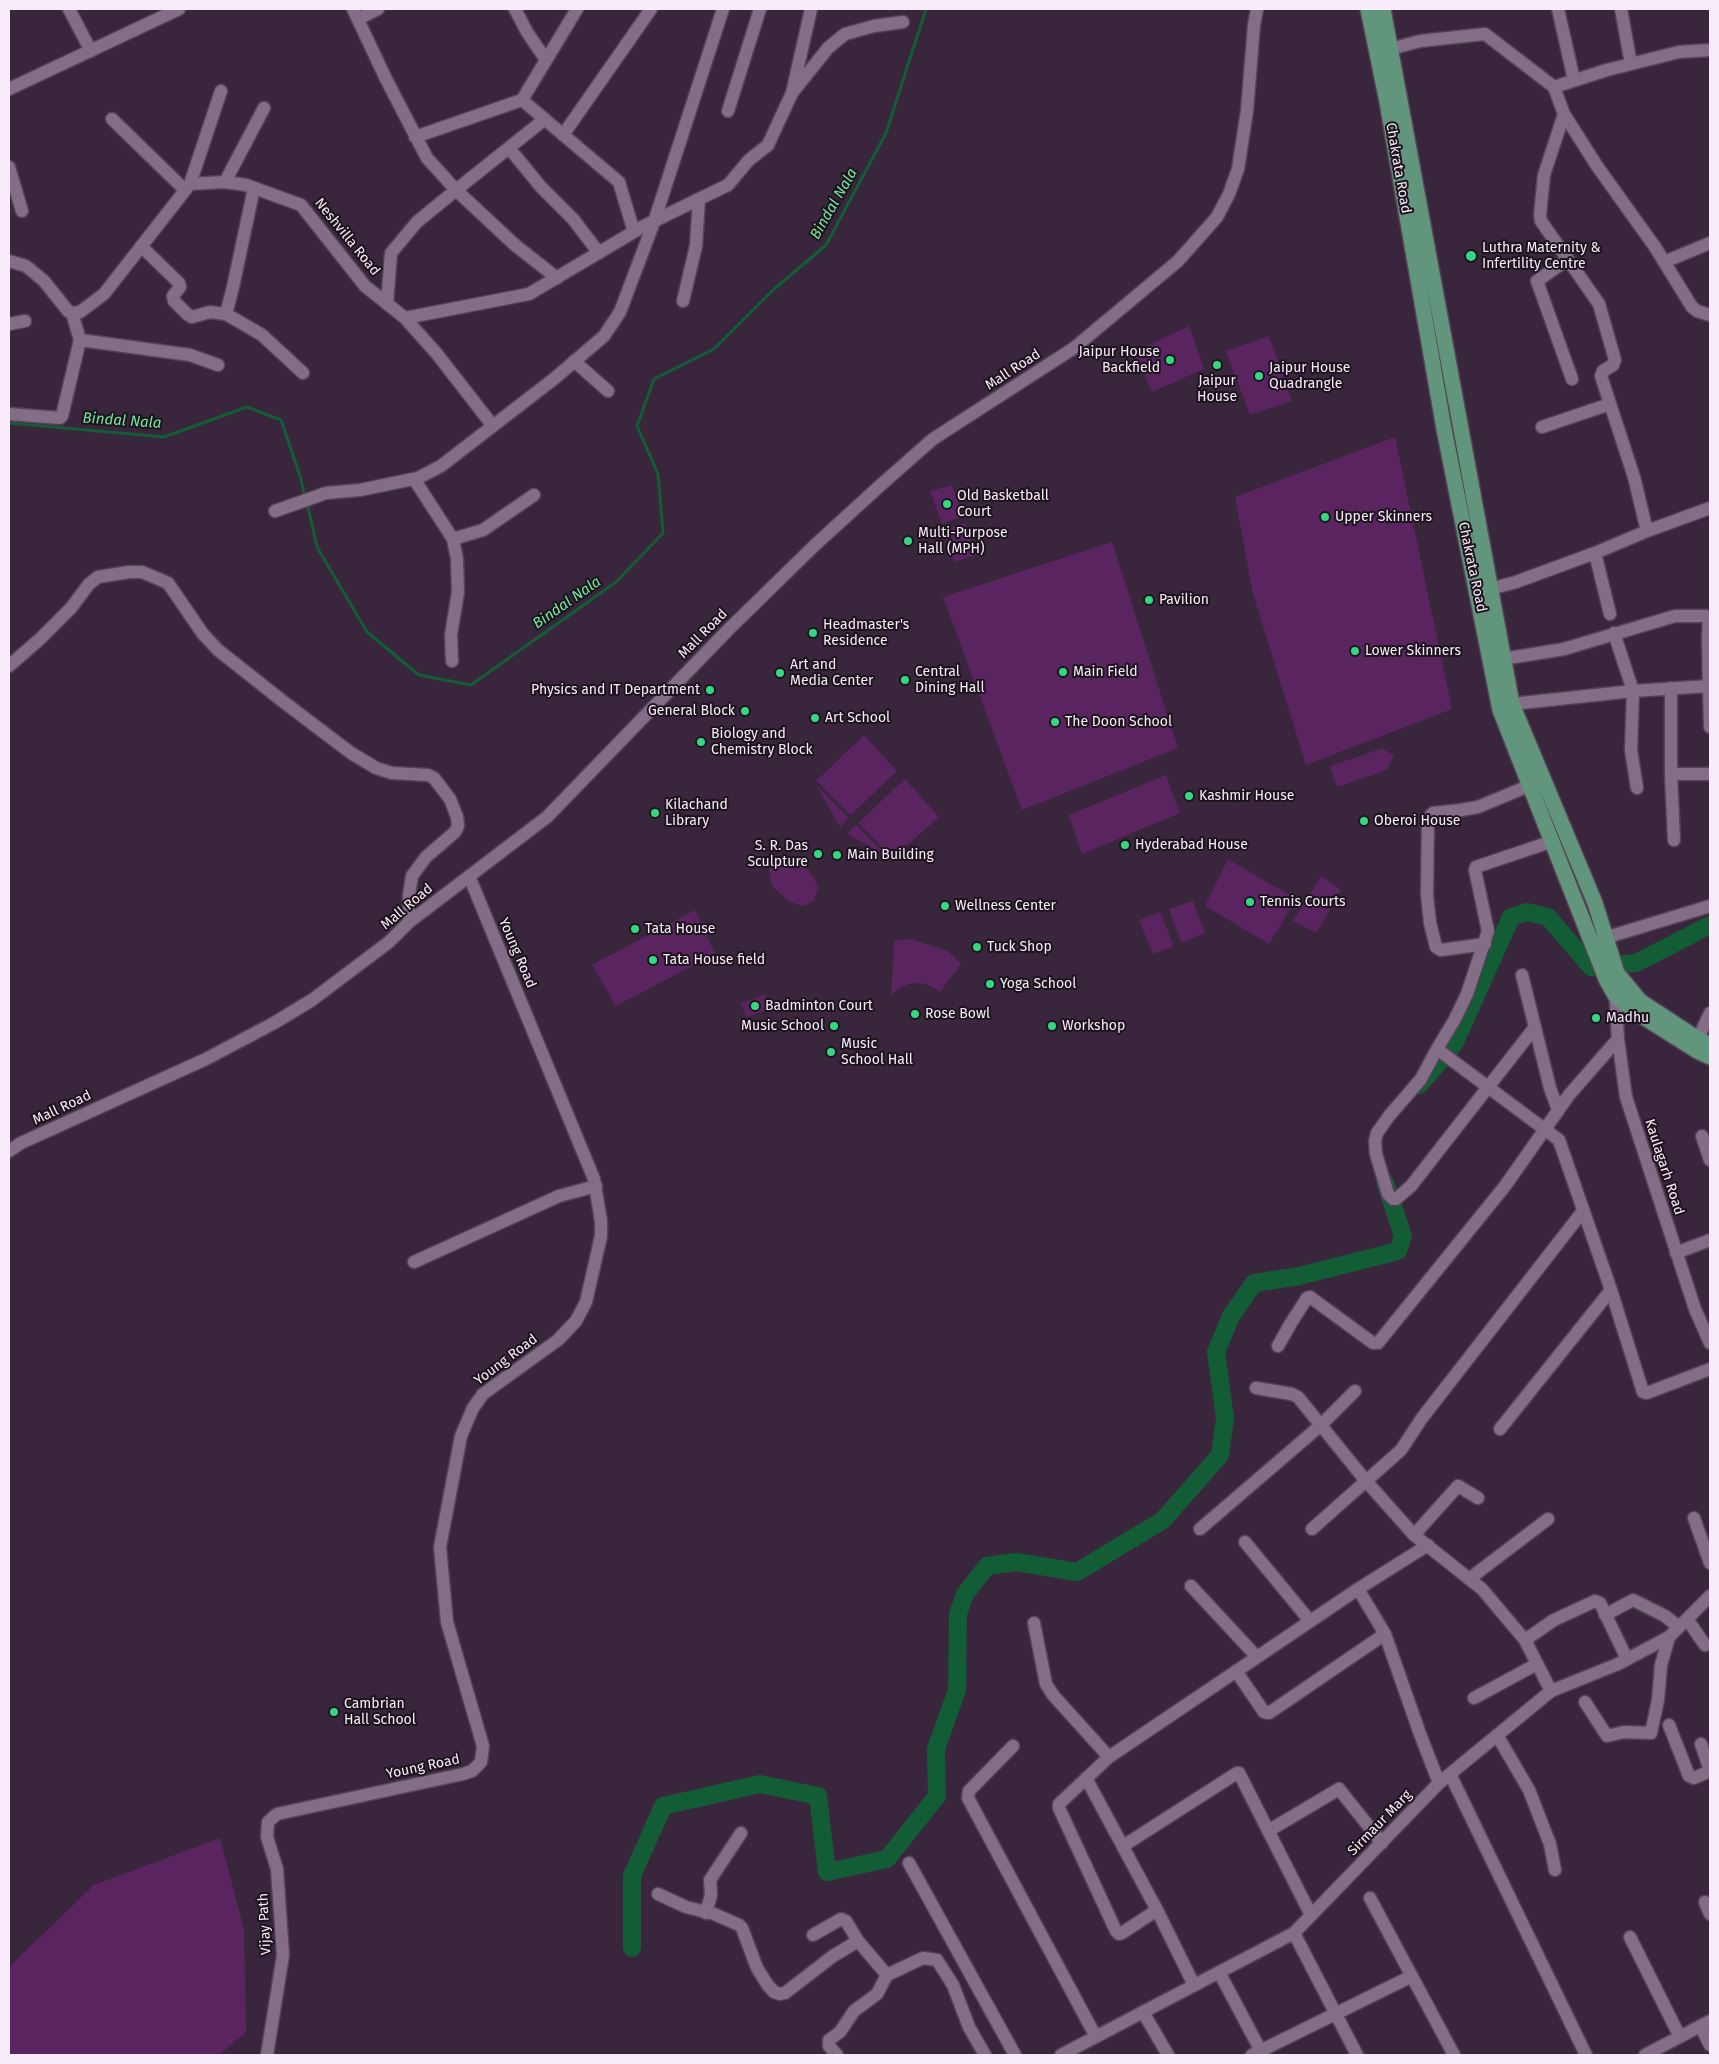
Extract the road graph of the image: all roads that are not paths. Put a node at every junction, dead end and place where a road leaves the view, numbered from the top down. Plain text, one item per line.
1 (69, 9) edge
2 (178, 9) edge
3 (378, 9) edge
4 (514, 9) edge
5 (577, 9) edge
6 (651, 9) edge
7 (723, 9) edge
8 (760, 9) edge
9 (811, 9) edge
10 (1257, 9) edge
11 (1368, 9) edge
12 (1383, 9) edge
13 (1558, 9) edge
14 (1621, 9) edge
15 (355, 14) edge
16 (903, 22) dead end
17 (1390, 49) junction
18 (1710, 50) edge
19 (91, 51) junction
20 (546, 60) junction
21 (1631, 64) junction
22 (1574, 80) junction
23 (1554, 87) junction
24 (9, 89) edge
25 (221, 91) dead end
26 (792, 92) junction
27 (522, 100) junction
28 (264, 108) dead end
29 (728, 111) dead end
30 (1564, 114) junction
31 (112, 119) dead end
32 (545, 120) junction
33 (563, 135) junction
34 (415, 137) junction
35 (509, 148) junction
36 (9, 167) edge
37 (225, 182) junction
38 (188, 187) junction
39 (254, 188) junction
40 (456, 190) junction
41 (699, 199) junction
42 (22, 211) dead end
43 (654, 222) junction
44 (634, 232) junction
45 (1710, 243) edge
46 (141, 246) junction
47 (599, 253) junction
48 (1568, 258) junction
49 (9, 261) edge
50 (1664, 262) junction
51 (557, 278) junction
52 (683, 301) dead end
53 (387, 304) junction
54 (72, 314) junction
55 (226, 314) junction
56 (1710, 314) edge
57 (405, 318) junction
58 (25, 321) dead end
59 (9, 324) edge
60 (80, 340) junction
61 (574, 361) junction
62 (218, 365) dead end
63 (303, 373) dead end
64 (1572, 379) dead end
65 (608, 391) dead end
66 (1610, 404) junction
67 (9, 414) edge
68 (493, 426) junction
69 (1542, 427) dead end
70 (414, 478) junction
71 (534, 495) dead end
72 (1710, 508) edge
73 (275, 511) dead end
74 (1646, 531) junction
75 (453, 539) junction
76 (1595, 553) junction
77 (1483, 590) junction
78 (1610, 614) dead end
79 (1709, 620) edge
80 (1614, 633) junction
81 (1502, 660) junction
82 (452, 661) dead end
83 (9, 666) edge
84 (1709, 686) junction
85 (1671, 688) junction
86 (1633, 691) junction
87 (1512, 704) junction
88 (1710, 727) edge
89 (1671, 774) junction
90 (1710, 774) edge
91 (1531, 785) junction
92 (1638, 788) dead end
93 (1674, 840) dead end
94 (1553, 841) junction
95 (469, 876) junction
96 (1710, 906) edge
97 (409, 922) junction
98 (1599, 940) junction
99 (1485, 944) junction
100 (1617, 973) junction
101 (1522, 975) dead end
102 (1615, 994) junction
103 (1710, 1013) edge
104 (1535, 1027) junction
105 (1618, 1038) junction
106 (1704, 1042) edge
107 (1437, 1049) junction
108 (1710, 1057) edge
109 (1488, 1086) junction
110 (1558, 1110) junction
111 (1544, 1129) junction
112 (1702, 1136) dead end
113 (9, 1151) edge
114 (1710, 1160) edge
115 (596, 1186) junction
116 (1583, 1211) junction
117 (1710, 1240) edge
118 (1676, 1253) junction
119 (414, 1262) dead end
120 (1611, 1290) junction
121 (1710, 1341) edge
122 (1278, 1346) dead end
123 (1710, 1369) edge
124 (1256, 1388) dead end
125 (1355, 1391) dead end
126 (1321, 1426) junction
127 (1500, 1429) dead end
128 (1366, 1481) junction
129 (1478, 1498) dead end
130 (1694, 1518) dead end
131 (1548, 1519) dead end
132 (1200, 1529) dead end
133 (1312, 1529) dead end
134 (1414, 1534) junction
135 (1245, 1542) dead end
136 (1428, 1545) junction
137 (1708, 1548) edge
138 (1710, 1563) edge
139 (1469, 1579) junction
140 (1191, 1586) dead end
141 (1358, 1589) junction
142 (1710, 1596) edge
143 (1605, 1615) junction
144 (1310, 1621) junction
145 (1034, 1623) dead end
146 (1683, 1623) junction
147 (1385, 1634) junction
148 (1669, 1637) junction
149 (1525, 1640) junction
150 (1706, 1645) dead end
151 (1257, 1657) junction
152 (1627, 1660) junction
153 (1538, 1664) junction
154 (1236, 1671) junction
155 (1551, 1691) junction
156 (1474, 1698) dead end
157 (1585, 1702) dead end
158 (1669, 1725) dead end
159 (1497, 1735) junction
160 (1701, 1744) dead end
161 (1013, 1746) dead end
162 (1109, 1757) junction
163 (1710, 1770) edge
164 (1450, 1774) junction
165 (1086, 1778) junction
166 (1440, 1783) junction
167 (268, 1822) joint
168 (1268, 1831) junction
169 (741, 1833) dead end
170 (1382, 1843) junction
171 (1123, 1846) junction
172 (909, 1863) dead end
173 (1555, 1870) dead end
174 (658, 1894) dead end
175 (1370, 1898) dead end
176 (1705, 1902) dead end
177 (1157, 1910) junction
178 (706, 1913) junction
179 (1710, 1914) edge
180 (1312, 1915) junction
181 (1294, 1933) junction
182 (813, 1935) dead end
183 (1630, 1937) dead end
184 (858, 1942) junction
185 (1219, 1972) junction
186 (887, 1975) junction
187 (1412, 1976) junction
188 (1194, 1985) junction
189 (1143, 2012) junction
190 (1336, 2014) junction
191 (1705, 2024) edge
192 (1096, 2037) junction
193 (1680, 2037) junction
194 (1710, 2045) edge
195 (1258, 2054) edge
196 (1451, 2054) edge
197 (1651, 2054) edge
198 (267, 2055) edge
199 (837, 2055) edge
200 (985, 2055) edge
201 (1015, 2055) edge
202 (1064, 2055) edge
203 (1168, 2055) edge
204 (1357, 2055) edge
205 (1586, 2055) edge

1 - 19 street
2 - 19 street
3 - 15 street
4 - 20 street
5 - 20 street
6 - 33 street
7 - 43 street
8 - 29 street
9 - 26 street
10 - 95 street, Mall Road
11 - 77 main road, Chakrata Road
12 - 17 main road, Chakrata Road
13 - 22 street
14 - 21 street
15 - 34 street
16 - 26 street
17 - 23 street
17 - 77 main road, Chakrata Road
18 - 21 street
19 - 24 street
20 - 27 street
21 - 22 street
22 - 23 street
23 - 30 street
25 - 38 street
26 - 41 street
27 - 32 street
27 - 34 street
28 - 37 street
30 - 48 street
30 - 50 street
31 - 38 street
32 - 33 street
32 - 35 street
33 - 44 street
34 - 40 street
35 - 40 street
35 - 47 street
36 - 42 street
37 - 38 street, Neshvilla Road
37 - 39 street, Neshvilla Road
38 - 46 street
39 - 53 street, Neshvilla Road
39 - 55 street
40 - 51 street
40 - 53 street
41 - 43 street
41 - 52 street
43 - 44 street
43 - 61 street
44 - 47 street
45 - 50 street
46 - 54 street
46 - 55 street
47 - 51 street
48 - 64 street
48 - 66 street
49 - 54 street
50 - 56 street
51 - 57 street
53 - 57 street, Neshvilla Road
54 - 60 street
55 - 63 street
57 - 68 street, Neshvilla Road
58 - 59 street
60 - 62 street
60 - 67 street
61 - 65 street
61 - 68 street
66 - 69 street
66 - 74 street
68 - 70 street
70 - 73 street
70 - 75 street
71 - 75 street
72 - 74 street
74 - 76 street
75 - 82 street
76 - 77 street
76 - 78 street
77 - 81 main road, Chakrata Road
77 - 91 main road, Chakrata Road
79 - 80 street
79 - 84 street
80 - 81 street
80 - 86 street
81 - 87 main road, Chakrata Road
83 - 97 street
84 - 85 street
84 - 88 street
85 - 86 street
85 - 89 street
86 - 87 street
86 - 92 street
87 - 98 main road, Chakrata Road
89 - 90 street
89 - 93 street
91 - 94 main road, Chakrata Road
91 - 99 street
94 - 98 main road, Chakrata Road
94 - 99 street
95 - 97 street, Mall Road
95 - 115 street, Young Road
96 - 98 street
97 - 113 street, Mall Road
98 - 100 main road, Chakrata Road
98 - 102 main road, Chakrata Road
99 - 107 street
100 - 102 street, Kaulagarh Road
100 - 106 main road, Chakrata Road
101 - 104 street
102 - 105 street, Kaulagarh Road
102 - 108 main road, Chakrata Road
103 - 106 street
104 - 109 street
104 - 110 street
105 - 110 street
105 - 118 street, Kaulagarh Road
107 - 109 street
107 - 109 street
109 - 111 street
110 - 111 street
111 - 116 street
111 - 122 street
112 - 114 street
115 - 119 street
115 - 167 street, Young Road
116 - 120 street
116 - 128 street
117 - 118 street
118 - 121 street, Kaulagarh Road
120 - 123 street
120 - 127 street
124 - 126 street
125 - 126 street
126 - 128 street
126 - 132 street
128 - 133 street
128 - 134 street
129 - 134 street
130 - 137 street
131 - 139 street
134 - 136 street
135 - 144 street
136 - 139 street
136 - 141 street
137 - 138 street
139 - 149 street
140 - 151 street
141 - 144 street
141 - 147 street
142 - 146 street, Sirmaur Marg
143 - 146 street
143 - 149 street
143 - 152 street
144 - 151 street
145 - 162 street
146 - 148 street, Sirmaur Marg
146 - 150 street
147 - 154 street
147 - 166 street
148 - 152 street, Sirmaur Marg
148 - 157 street
149 - 153 street
151 - 154 street
152 - 155 street, Sirmaur Marg
153 - 155 street
153 - 156 street
154 - 162 street
155 - 159 street, Sirmaur Marg
158 - 163 street
159 - 164 street, Sirmaur Marg
159 - 173 street
160 - 163 street
161 - 192 street
162 - 165 street
164 - 166 street, Sirmaur Marg
164 - 205 street
165 - 171 street
165 - 177 street
166 - 170 street, Sirmaur Marg
167 - 198 street, Vijay Path
168 - 170 street
168 - 171 street
168 - 180 street
169 - 178 street
170 - 180 street, Sirmaur Marg
171 - 177 street
172 - 201 street
174 - 178 street
175 - 187 street
176 - 179 street
177 - 188 street
178 - 184 street
180 - 181 street, Sirmaur Marg
181 - 185 street, Sirmaur Marg
181 - 190 street
182 - 184 street
183 - 193 street
184 - 186 street
185 - 188 street, Sirmaur Marg
185 - 195 street
186 - 199 street
186 - 200 street
187 - 190 street
187 - 196 street
188 - 189 street, Sirmaur Marg
189 - 192 street, Sirmaur Marg
189 - 203 street
190 - 195 street
190 - 204 street
191 - 193 street
191 - 194 street
192 - 202 street, Sirmaur Marg
193 - 197 street

